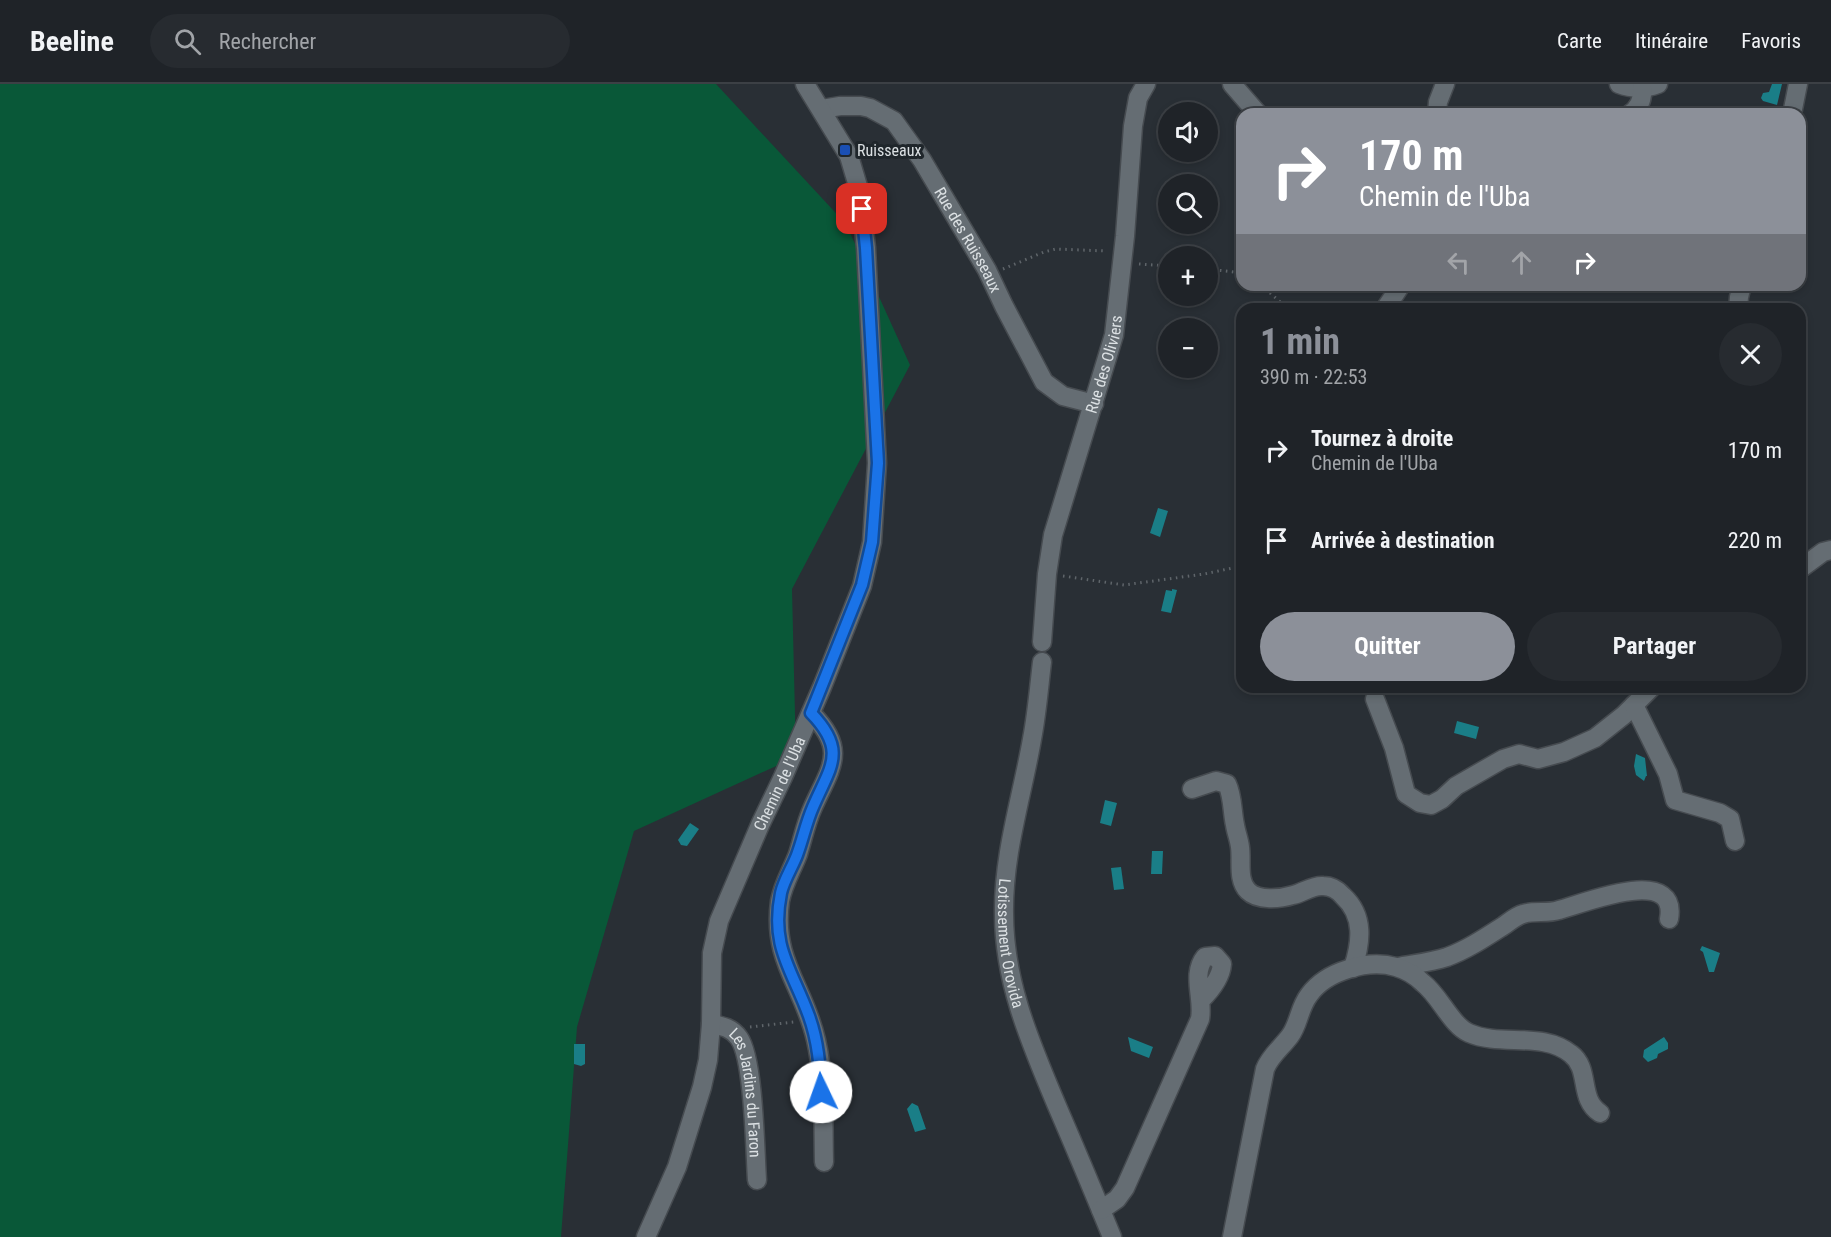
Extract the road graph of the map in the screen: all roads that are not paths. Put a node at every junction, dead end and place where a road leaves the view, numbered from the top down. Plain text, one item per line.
1 (805, 84) edge
2 (1146, 84) edge
3 (1232, 84) edge
4 (1445, 84) edge
5 (1619, 84) edge
6 (1798, 84) edge
7 (1650, 86) edge
8 (1253, 108) edge
9 (1438, 108) edge
10 (1637, 108) edge
11 (1793, 108) edge
12 (822, 109) junction
13 (1094, 404) junction
14 (1831, 550) edge
15 (1806, 565) edge
16 (1042, 642) dead end
17 (1042, 662) dead end
18 (1646, 693) edge
19 (1375, 699) dead end
20 (1634, 705) junction
21 (811, 713) junction
22 (1192, 789) dead end
23 (1735, 842) dead end
24 (1669, 919) dead end
25 (1353, 968) junction
26 (1398, 968) junction
27 (1201, 1000) dead end
28 (711, 1024) junction
29 (1600, 1113) dead end
30 (824, 1162) dead end
31 (757, 1180) dead end
32 (1101, 1210) junction
33 (646, 1237) edge
34 (1112, 1237) edge
35 (1233, 1237) edge

1 - 12 street, Chemin de l'Uba
2 - 13 street, Rue des Oliviers
3 - 8 street
4 - 9 street
5 - 7 street
6 - 11 street
7 - 10 street
12 - 13 street, Rue des Ruisseaux
12 - 21 street, Chemin de l'Uba
13 - 16 street, Rue des Oliviers
14 - 15 street
17 - 32 street, Lotissement Orovida
18 - 20 street
19 - 20 street
20 - 23 street
21 - 28 street, Chemin de l'Uba
21 - 30 street
22 - 25 street
24 - 26 street
25 - 26 street
25 - 35 street
26 - 29 street
27 - 32 street
28 - 31 street, Les Jardins du Faron
28 - 33 street, Chemin de l'Uba
32 - 34 street, Lotissement Orovida

